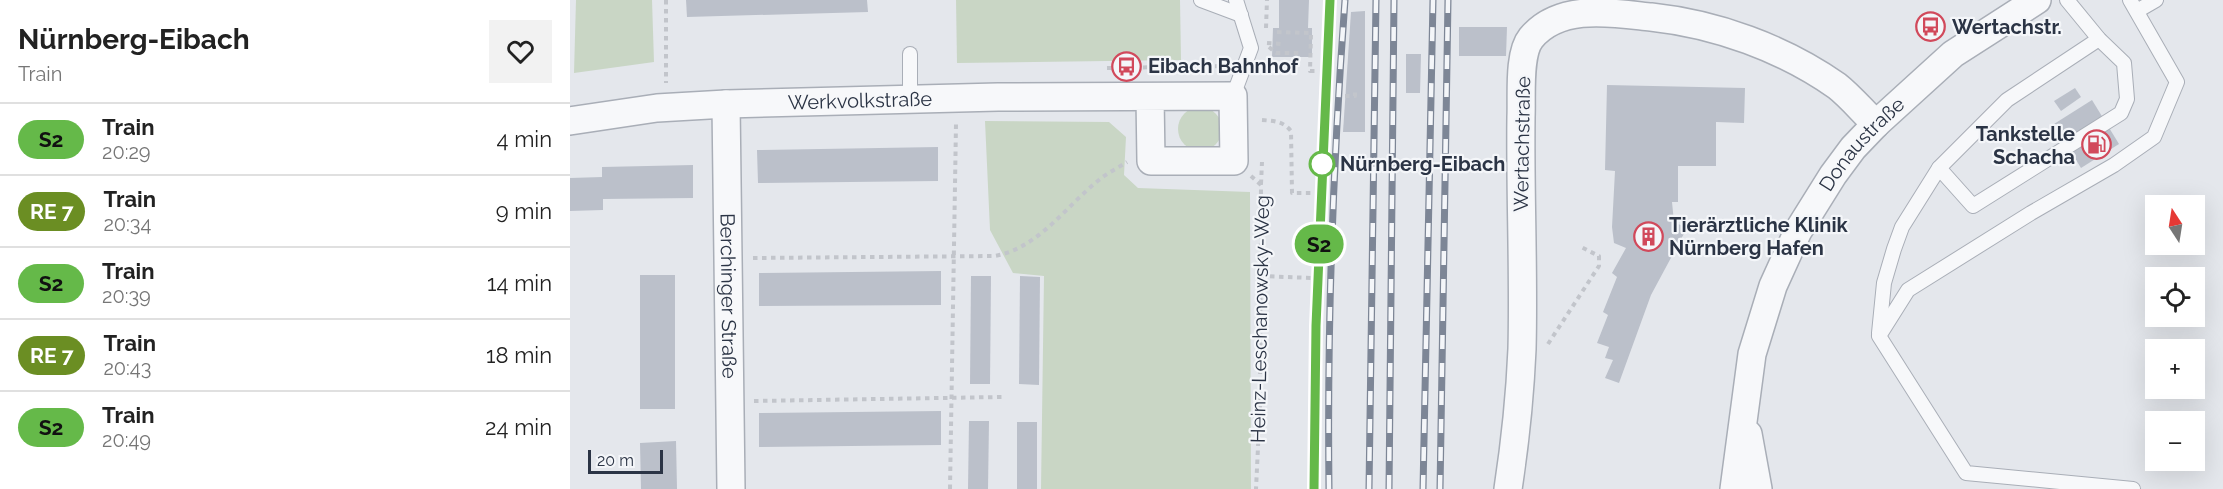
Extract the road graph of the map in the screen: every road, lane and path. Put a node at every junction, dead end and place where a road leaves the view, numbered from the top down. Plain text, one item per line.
1 (666, 0) edge
2 (1200, 0) edge
3 (1236, 0) edge
4 (1267, 0) edge
5 (2037, 0) edge
6 (2067, 0) edge
7 (2156, 0) edge
8 (2133, 6) edge
9 (1241, 15) junction
10 (1277, 32) dead end
11 (2099, 39) junction
12 (1265, 43) dead end
13 (1251, 48) junction
14 (1276, 53) dead end
15 (1300, 53) dead end
16 (910, 54) dead end
17 (1107, 68) dead end
18 (1316, 71) dead end
19 (1355, 89) dead end
20 (1233, 96) junction
21 (1345, 96) dead end
22 (1150, 97) junction
23 (957, 98) junction
24 (910, 99) junction
25 (726, 104) junction
26 (667, 107) junction
27 (1262, 120) dead end
28 (570, 121) edge
29 (1876, 124) junction
30 (1150, 147) junction
31 (1233, 161) junction
32 (1939, 168) junction
33 (1314, 193) dead end
34 (1579, 246) dead end
35 (953, 256) junction
36 (728, 258) junction
37 (1261, 276) junction
38 (1312, 278) dead end
39 (1879, 336) junction
40 (1546, 346) dead end
41 (952, 398) junction
42 (1002, 398) dead end
43 (731, 401) junction
44 (1744, 412) junction
45 (731, 489) edge
46 (951, 489) edge
47 (1256, 489) edge
48 (1508, 489) edge
49 (1734, 489) edge
50 (1758, 489) edge
51 (2133, 489) edge

1 - 26 path
2 - 9 lane
3 - 9 lane
4 - 12 path
5 - 29 street, Donaustraße
6 - 11 lane
7 - 8 lane
8 - 39 lane
9 - 13 lane
10 - 18 path
11 - 32 lane
11 - 32 lane
13 - 17 path
13 - 20 lane
14 - 15 path
16 - 24 lane
19 - 21 path
20 - 22 street, Werkvolkstraße
20 - 31 street
22 - 23 street, Werkvolkstraße
22 - 30 street
23 - 24 street, Werkvolkstraße
23 - 35 path
24 - 25 street, Werkvolkstraße
25 - 26 street, Werkvolkstraße
25 - 36 street, Berchinger Straße
26 - 28 street, Werkvolkstraße
27 - 33 path
29 - 44 street, Donaustraße
29 - 48 street, Wertachstraße
30 - 31 street
30 - 35 path
31 - 37 path, Heinz-Leschanowsky-Weg
32 - 39 lane
34 - 40 path
35 - 36 path
35 - 41 path
36 - 43 street, Berchinger Straße
37 - 38 path
37 - 47 path, Heinz-Leschanowsky-Weg
39 - 51 lane
41 - 42 path
41 - 43 path
41 - 46 path
43 - 45 street, Berchinger Straße
44 - 49 street, Donaustraße
44 - 50 street, Donaustraße

